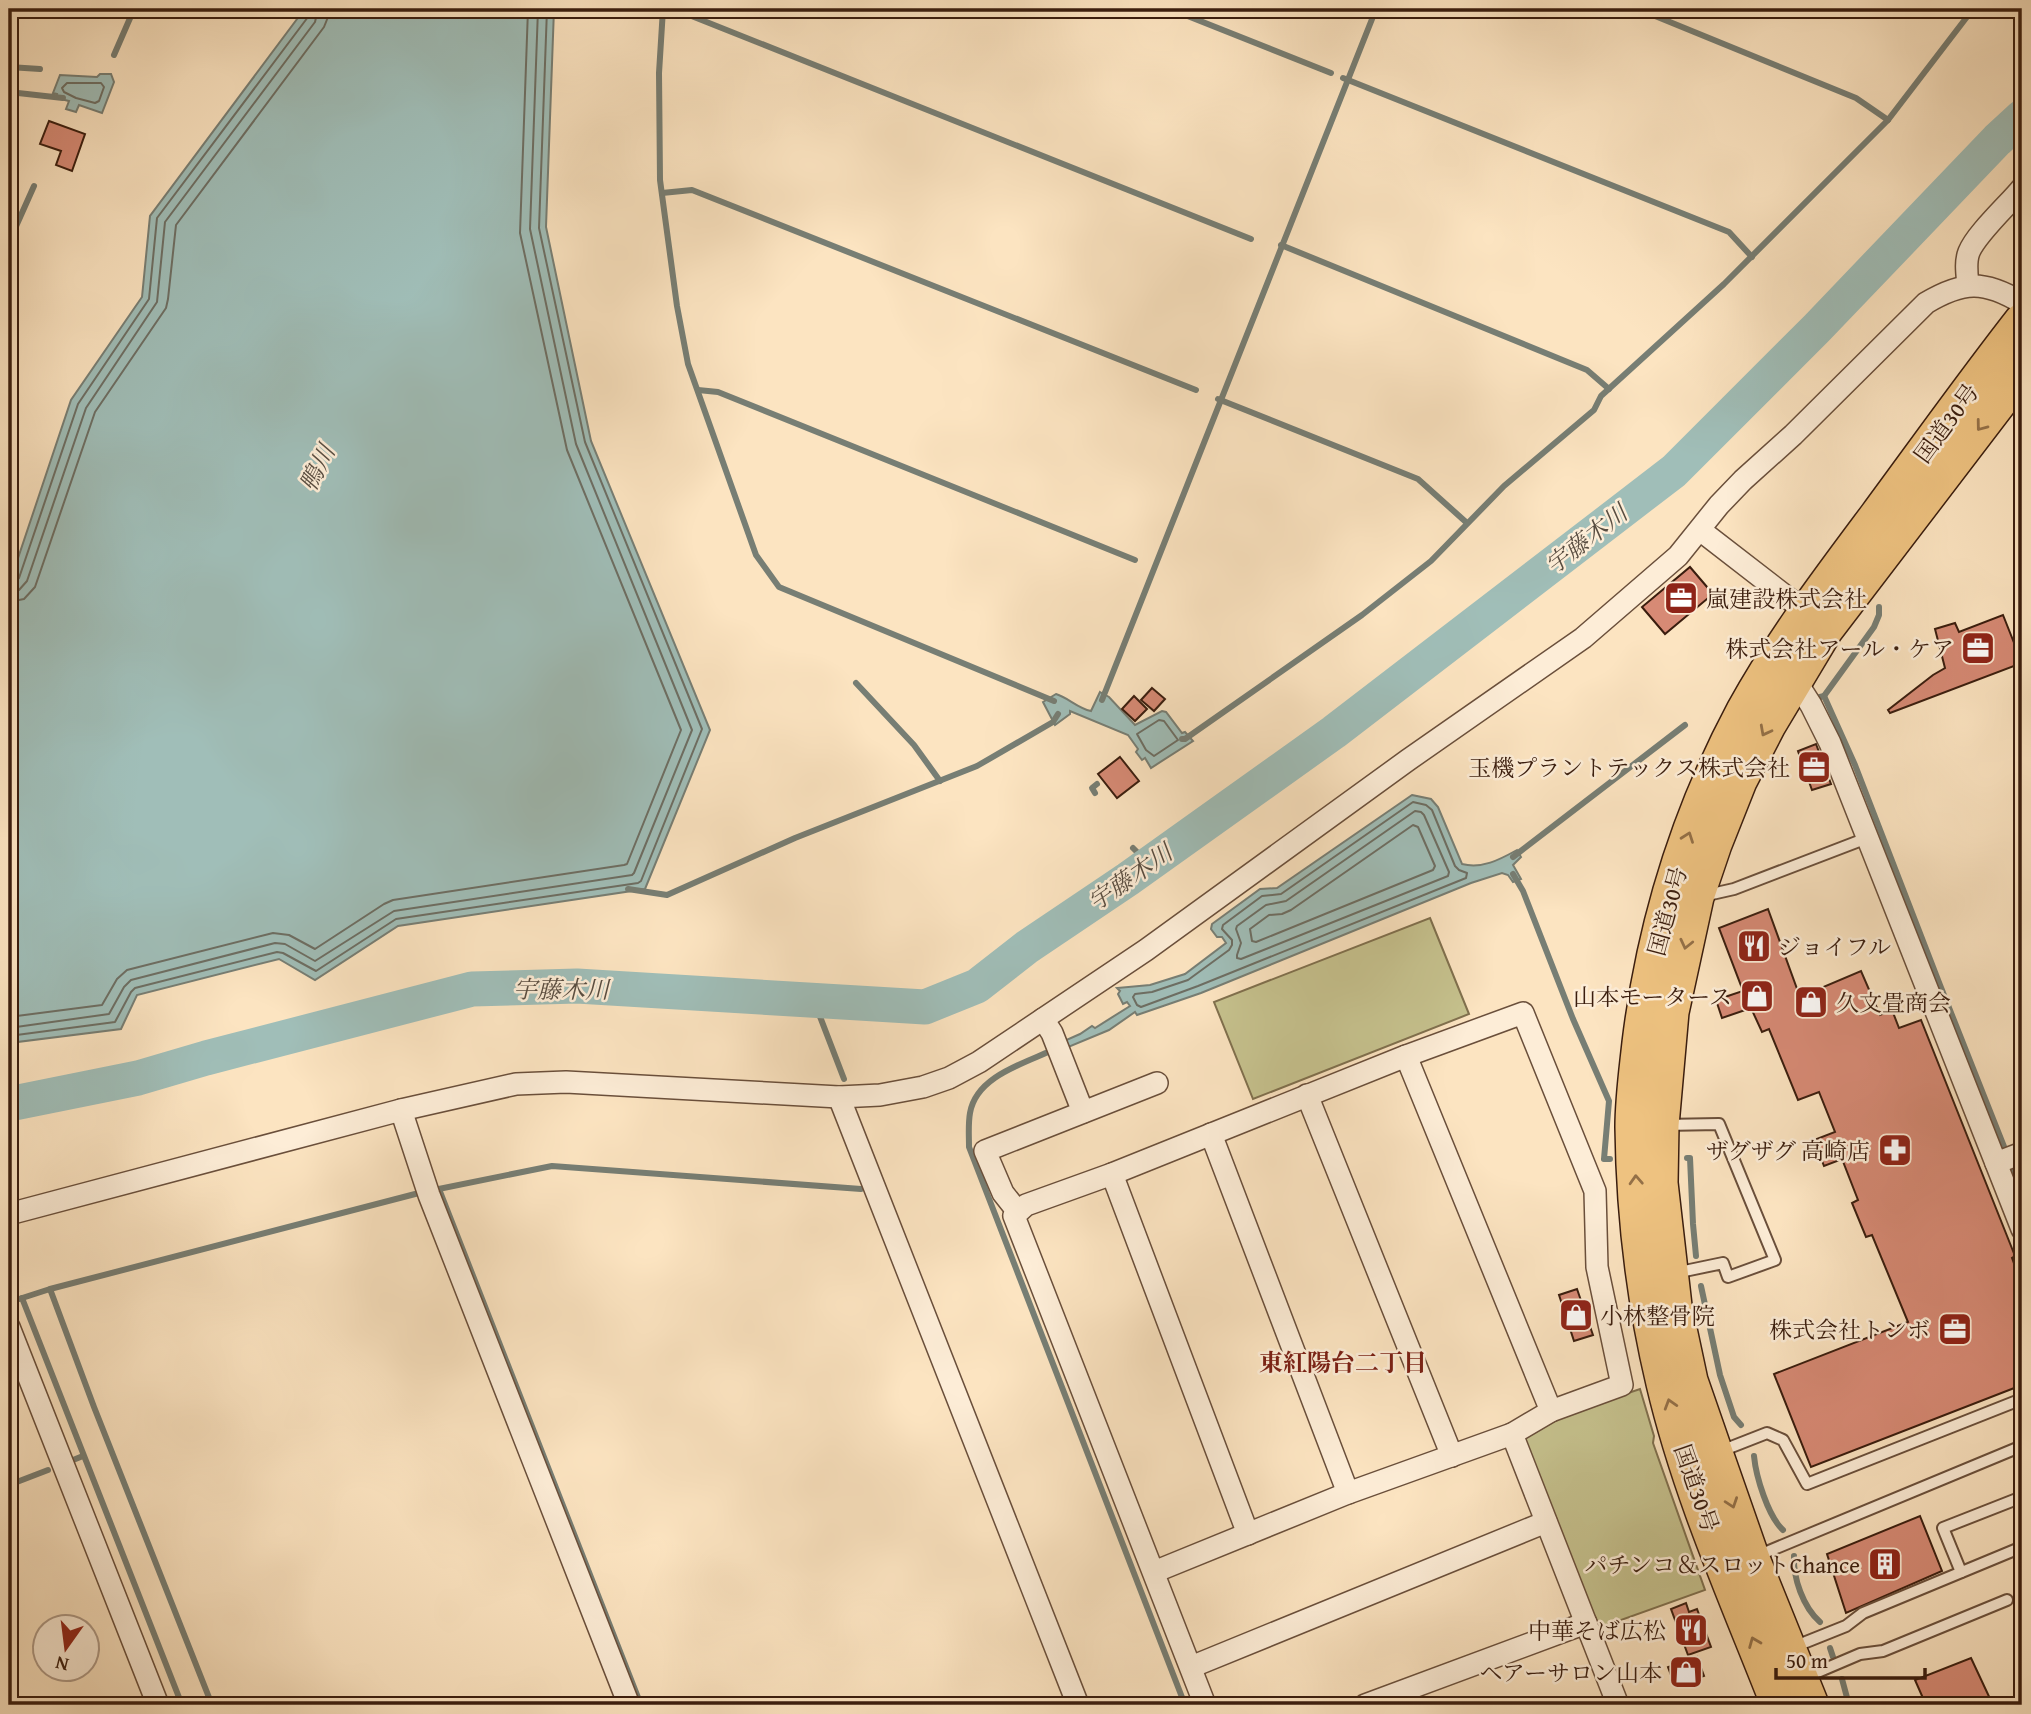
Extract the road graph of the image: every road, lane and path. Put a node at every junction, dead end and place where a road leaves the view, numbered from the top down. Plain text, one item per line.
1 (2022, 188) edge
2 (1968, 285) junction
3 (2022, 303) edge
4 (2022, 321) edge
5 (2022, 372) edge
6 (1700, 530) junction
7 (1806, 612) junction
8 (1795, 680) junction
9 (1867, 838) junction
10 (1696, 897) junction
11 (1043, 1019) junction
12 (1406, 1056) junction
13 (1157, 1083) dead end
14 (1307, 1095) junction
15 (839, 1097) junction
16 (401, 1110) junction
17 (1083, 1112) junction
18 (1661, 1125) junction
19 (1211, 1134) junction
20 (2022, 1153) edge
21 (1996, 1163) junction
22 (1112, 1174) junction
23 (1018, 1212) junction
24 (9, 1214) edge
25 (2022, 1229) edge
26 (1670, 1275) junction
27 (9, 1327) edge
28 (2022, 1399) edge
29 (1551, 1411) junction
30 (1511, 1434) junction
31 (2022, 1446) edge
32 (1715, 1453) junction
33 (1452, 1456) junction
34 (1348, 1493) junction
35 (2022, 1497) edge
36 (1546, 1522) junction
37 (1248, 1534) junction
38 (2022, 1547) edge
39 (1752, 1559) junction
40 (1154, 1572) junction
41 (1961, 1572) junction
42 (2007, 1601) dead end
43 (1586, 1623) junction
44 (1191, 1667) junction
45 (1794, 1685) edge
46 (158, 1705) edge
47 (629, 1705) edge
48 (1078, 1705) edge
49 (1206, 1705) edge
50 (1366, 1705) edge
51 (1618, 1705) edge

1 - 2 street
2 - 3 street
2 - 6 street
4 - 7 highway, 国道30号
5 -> 8 highway, 国道30号
6 - 7 street
6 - 11 street
45 -> 7 highway, 国道30号
8 - 9 street
8 -> 10 highway, 国道30号
9 - 10 lane
9 - 21 street
10 -> 18 highway, 国道30号
11 - 15 street
11 - 17 street
12 - 14 street
12 - 29 street
12 - 29 street
13 - 17 street
14 - 19 street
14 - 33 street
15 - 16 street
15 - 48 street
16 - 24 street
16 - 47 street
17 - 23 street
18 - 26 highway, 国道30号
18 - 26 lane
19 - 22 street
19 - 34 street
20 - 21 street
21 - 25 street
22 - 23 street
22 - 37 street
23 - 40 street
26 - 32 highway, 国道30号
27 - 46 street
28 - 32 lane
29 - 30 street
30 - 33 street
30 - 36 street
31 - 39 lane
32 -> 39 highway, 国道30号
33 - 34 street
34 - 37 street
35 - 41 lane
36 - 43 street
36 - 44 street
37 - 40 street
38 - 41 lane
39 - 45 highway, 国道30号
40 - 44 street
41 - 45 lane
42 - 45 lane
43 - 50 street
43 - 51 street
44 - 49 street

